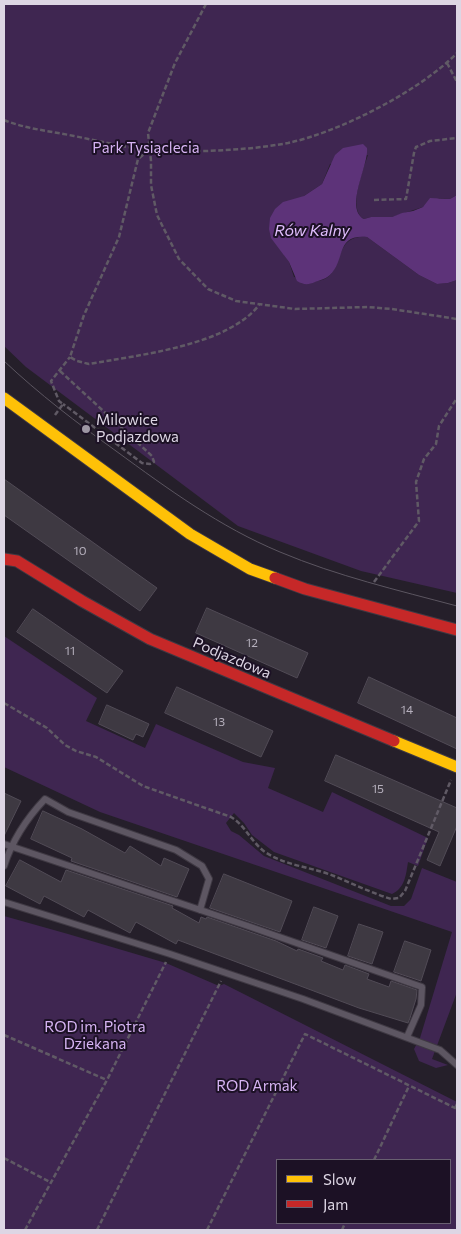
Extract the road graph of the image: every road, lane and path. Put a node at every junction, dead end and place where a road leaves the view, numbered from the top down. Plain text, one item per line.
1 (206, 4) edge
2 (457, 53) edge
3 (447, 63) junction
4 (457, 82) edge
5 (4, 120) edge
6 (457, 138) edge
7 (149, 150) junction
8 (374, 200) dead end
9 (259, 305) junction
10 (457, 319) edge
11 (70, 358) junction
12 (60, 371) junction
13 (4, 398) edge
14 (457, 398) edge
15 (63, 404) junction
16 (54, 417) dead end
17 (4, 558) edge
18 (374, 582) dead end
19 (457, 630) edge
20 (4, 703) edge
21 (457, 767) edge
22 (7, 845) edge
23 (4, 866) edge
24 (4, 902) edge
25 (200, 910) junction
26 (170, 954) junction
27 (226, 973) junction
28 (4, 1035) edge
29 (407, 1038) junction
30 (457, 1065) edge
31 (107, 1080) junction
32 (409, 1086) junction
33 (457, 1104) edge
34 (456, 1109) edge
35 (4, 1158) edge
36 (374, 1159) edge
37 (50, 1182) junction
38 (25, 1230) edge
39 (97, 1230) edge
40 (207, 1230) edge

1 - 7 path
2 - 3 path
3 - 4 path
3 - 7 path
5 - 7 path
6 - 8 path
7 - 9 path
7 - 11 path
9 - 10 path
9 - 11 path
11 - 12 path
12 - 15 path
12 - 15 path
13 - 19 street
14 - 18 path
15 - 16 path
17 - 21 street, Podjazdowa
20 - 21 path
22 - 23 lane
22 - 25 lane
22 - 25 lane
24 - 26 lane
25 - 29 lane
26 - 27 lane
26 - 31 path
27 - 29 lane
27 - 39 path
28 - 31 path
29 - 30 lane
31 - 37 path
32 - 34 path
32 - 36 path
32 - 40 path
33 - 34 path
35 - 37 path
37 - 38 path

